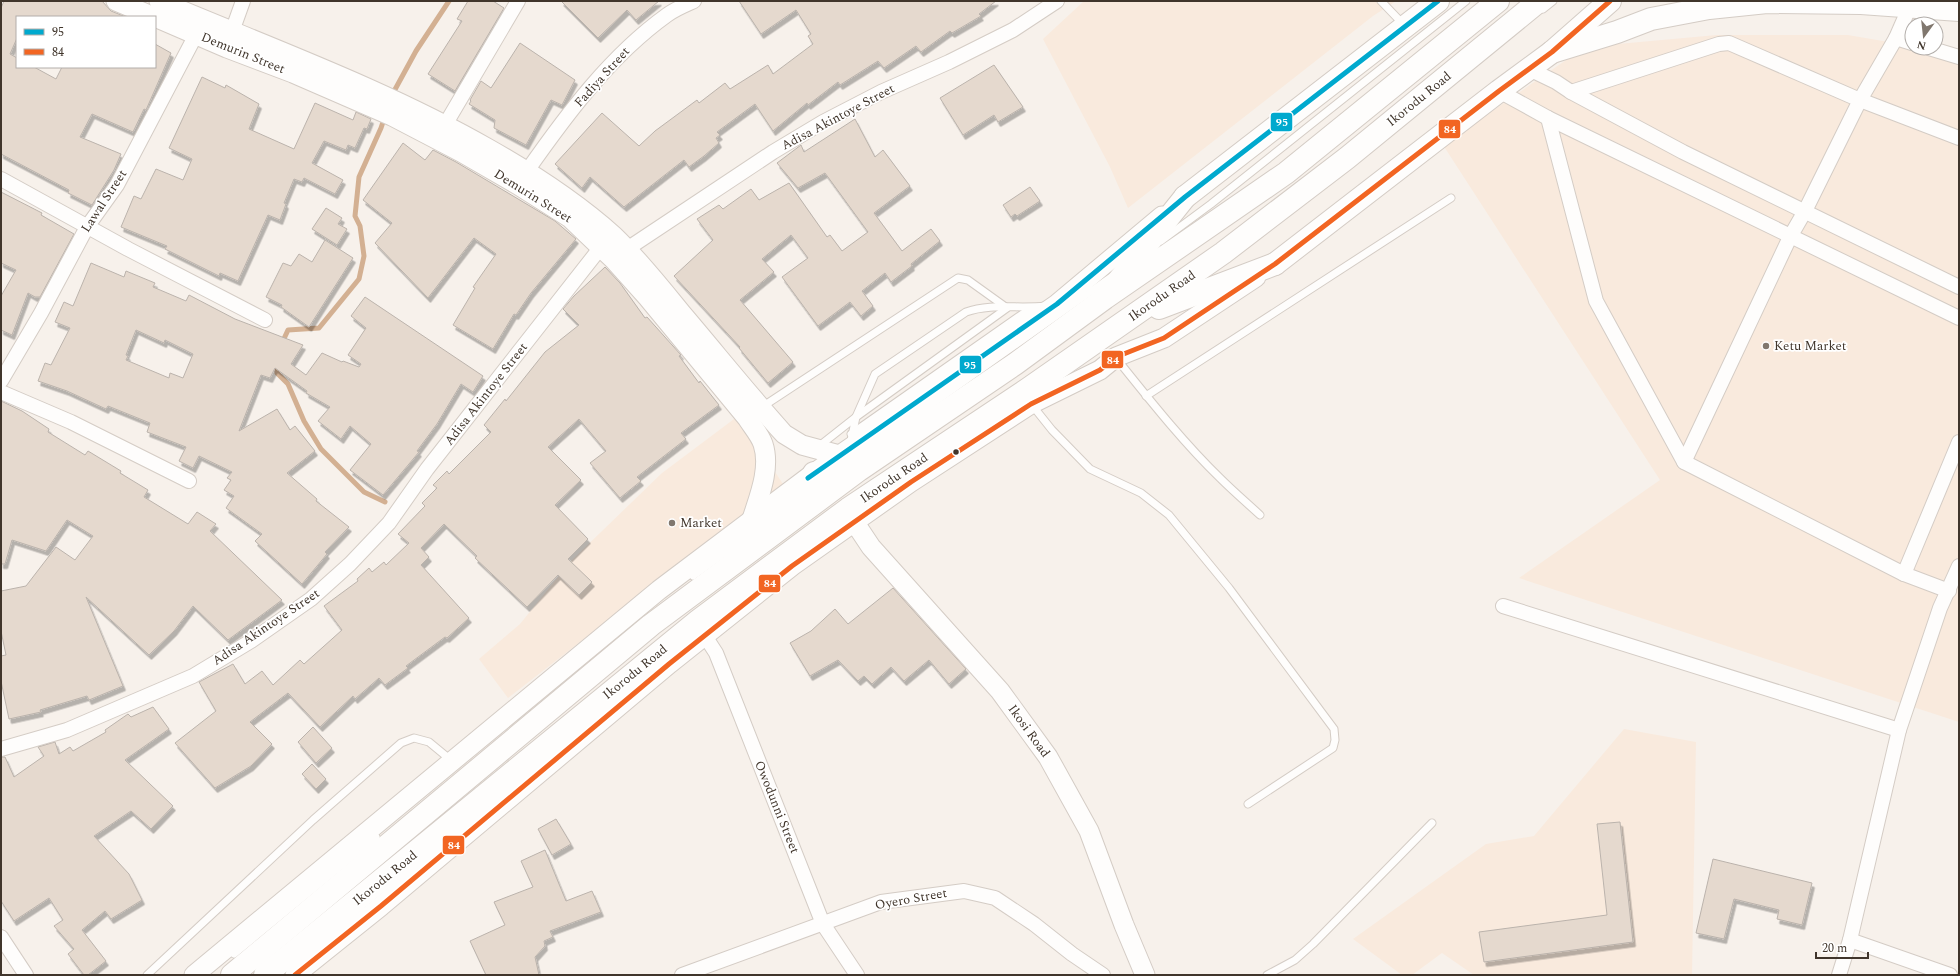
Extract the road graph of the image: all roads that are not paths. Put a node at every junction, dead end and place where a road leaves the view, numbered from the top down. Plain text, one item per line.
1 (116, 1) edge
2 (159, 1) edge
3 (243, 1) edge
4 (518, 1) edge
5 (694, 1) edge
6 (1057, 1) edge
7 (1381, 1) edge
8 (1438, 1) edge
9 (1466, 1) edge
10 (1498, 1) edge
11 (1553, 1) edge
12 (1610, 1) edge
13 (1910, 6) junction
14 (1537, 8) edge
15 (1959, 10) edge
16 (152, 16) edge
17 (156, 17) edge
18 (200, 27) junction
19 (1405, 27) junction
20 (1896, 38) junction
21 (229, 40) junction
22 (1904, 40) edge
23 (1552, 52) junction
24 (1944, 52) edge
25 (1959, 56) edge
26 (1529, 69) junction
27 (1461, 75) dead end
28 (1499, 91) junction
29 (1571, 92) junction
30 (1860, 100) junction
31 (396, 109) junction
32 (1548, 118) junction
33 (445, 125) junction
34 (1959, 138) edge
35 (527, 171) junction
36 (1, 179) edge
37 (1185, 197) junction
38 (1451, 198) dead end
39 (1805, 211) junction
40 (87, 227) junction
41 (1790, 237) junction
42 (601, 247) junction
43 (628, 249) junction
44 (1134, 260) junction
45 (1275, 264) junction
46 (1959, 287) edge
47 (1105, 298) junction
48 (1057, 304) junction
49 (1032, 307) junction
50 (1007, 308) junction
51 (1130, 318) junction
52 (1959, 318) edge
53 (265, 320) dead end
54 (1116, 357) junction
55 (1, 381) edge
56 (1, 392) edge
57 (1146, 396) junction
58 (1031, 404) junction
59 (754, 413) junction
60 (856, 417) junction
61 (1959, 442) edge
62 (815, 449) junction
63 (849, 455) junction
64 (1684, 462) junction
65 (821, 475) junction
66 (189, 481) dead end
67 (1260, 515) dead end
68 (752, 519) junction
69 (855, 523) junction
70 (1959, 566) edge
71 (1904, 574) junction
72 (686, 582) dead end
73 (1949, 591) junction
74 (1503, 606) dead end
75 (705, 636) junction
76 (1899, 730) junction
77 (1, 749) edge
78 (452, 761) junction
79 (1248, 804) dead end
80 (1432, 823) dead end
81 (382, 832) dead end
82 (823, 924) junction
83 (1, 937) edge
84 (1850, 940) junction
85 (229, 968) edge
86 (26, 975) edge
87 (148, 975) edge
88 (194, 975) edge
89 (265, 975) edge
90 (295, 975) edge
91 (682, 975) edge
92 (858, 975) edge
93 (1102, 975) edge
94 (1145, 975) edge
95 (1267, 975) edge
96 (1840, 975) edge
97 (1950, 975) edge

1 - 16 street, Demurin Street
2 - 18 street, Demurin Street
3 - 21 street
4 - 33 street
5 - 35 street, Fadiya Street
6 - 43 street, Adisa Akintoye Street
7 - 19 lane
8 - 19 main road, Ikorodu Road
9 - 44 lane
10 - 47 main road, Ikorodu Road
11 - 14 lane
12 - 23 main road, Ikorodu Road
13 - 15 main road
13 - 20 street
13 - 23 main road
14 - 51 main road, Ikorodu Road
17 - 18 street, Demurin Street
18 - 21 street, Demurin Street
18 - 40 street, Lawal Street
19 - 37 main road, Ikorodu Road
20 - 22 street
20 - 30 street
21 - 31 street, Demurin Street
23 - 26 main road, Ikorodu Road
24 - 25 street
26 - 28 main road, Ikorodu Road
26 - 29 street
27 - 51 lane
28 - 32 street
28 - 45 main road, Ikorodu Road
29 - 30 street
29 - 39 street
30 - 34 street
30 - 39 street
31 - 33 street, Demurin Street
31 - 42 street, Demurin Street
32 - 41 street
32 - 64 street
33 - 35 street, Demurin Street
35 - 43 street, Demurin Street
36 - 40 street
37 - 44 main road
37 - 48 street, Ikorodu Road
38 - 57 lane
39 - 41 street
39 - 46 street
40 - 53 street
40 - 55 street, Lawal Street
41 - 52 street
41 - 64 street
42 - 59 street, Demurin Street
42 - 77 street, Adisa Akintoye Street
43 - 59 street, Demurin Street
44 - 47 main road
44 - 63 lane
45 - 51 main road
45 - 54 street, Ikorodu Road
47 - 63 main road, Ikorodu Road
48 - 49 lane
48 - 63 street, Ikorodu Road
49 - 50 lane
49 - 63 lane
50 - 59 lane
50 - 60 lane
50 - 60 lane
51 - 89 main road, Ikorodu Road
54 - 57 lane
54 - 58 street, Ikorodu Road
56 - 66 street
57 - 67 lane
58 - 69 street, Ikorodu Road
58 - 79 lane
59 - 62 street, Demurin Street
59 - 68 street, Demurin Street
60 - 62 lane
60 - 63 lane
61 - 71 street
62 - 63 street, Demurin Street
63 - 65 main road
63 - 85 main road, Ikorodu Road
64 - 71 street
65 - 68 street
65 - 72 lane
68 - 78 street
69 - 75 street, Ikorodu Road
69 - 94 street, Ikosi Road
70 - 73 street
71 - 73 street
73 - 76 street
74 - 76 street
75 - 82 street, Owodunni Street
75 - 90 street, Ikorodu Road
76 - 84 street
78 - 87 lane
78 - 88 street
80 - 95 lane
81 - 85 lane
82 - 91 street, Oyero Street
82 - 92 street, Owodunni Street
82 - 93 street, Oyero Street
83 - 86 street
84 - 96 street
84 - 97 street

